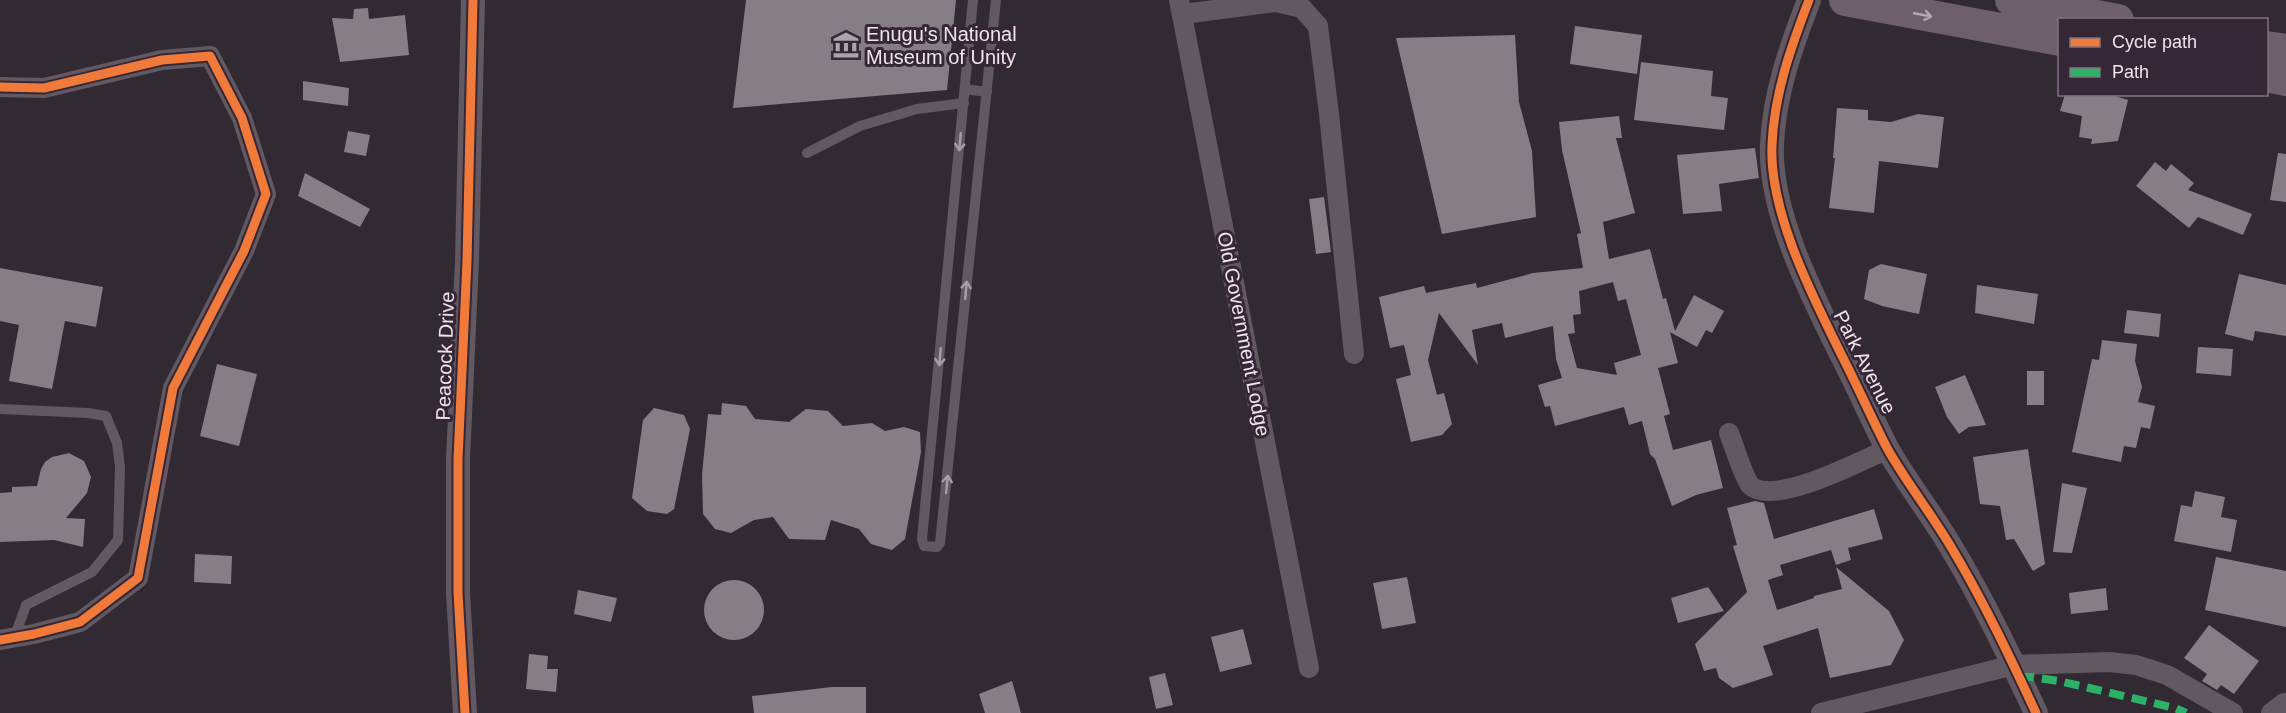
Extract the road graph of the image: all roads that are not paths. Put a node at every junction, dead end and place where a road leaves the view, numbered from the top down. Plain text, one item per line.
1 (473, 0) edge
2 (973, 0) edge
3 (996, 0) edge
4 (1809, 0) edge
5 (1845, 0) edge
6 (2020, 1) edge
7 (1181, 7) edge
8 (2108, 18) edge
9 (2020, 33) junction
10 (2058, 40) edge
11 (2268, 47) edge
12 (2286, 50) edge
13 (2268, 76) edge
14 (2286, 80) edge
15 (0, 87) edge
16 (965, 89) junction
17 (987, 92) junction
18 (964, 103) junction
19 (807, 153) dead end
20 (944, 316) junction
21 (964, 317) junction
22 (1354, 354) dead end
23 (0, 409) edge
24 (1729, 433) dead end
25 (1888, 449) junction
26 (7, 638) edge
27 (2014, 665) junction
28 (1309, 668) dead end
29 (465, 713) edge
30 (1821, 713) edge
31 (2036, 713) edge
32 (2233, 713) edge

1 - 29 street, Peacock Drive
2 - 16 lane
3 - 17 lane
4 - 25 street, Park Avenue
5 -> 9 main road
6 - 8 main road
6 - 9 street
7 - 22 street
7 - 28 street, Old Government Lodge
9 - 10 main road
11 - 12 main road
13 - 14 main road
15 - 26 street
16 - 17 lane
16 - 18 lane
21 -> 17 lane
18 - 19 lane
18 -> 20 lane
20 - 21 lane
20 -> 21 lane
23 - 26 lane
24 - 25 street
25 - 27 street, Park Avenue
27 - 30 street
27 - 31 street, Park Avenue
27 - 32 street

